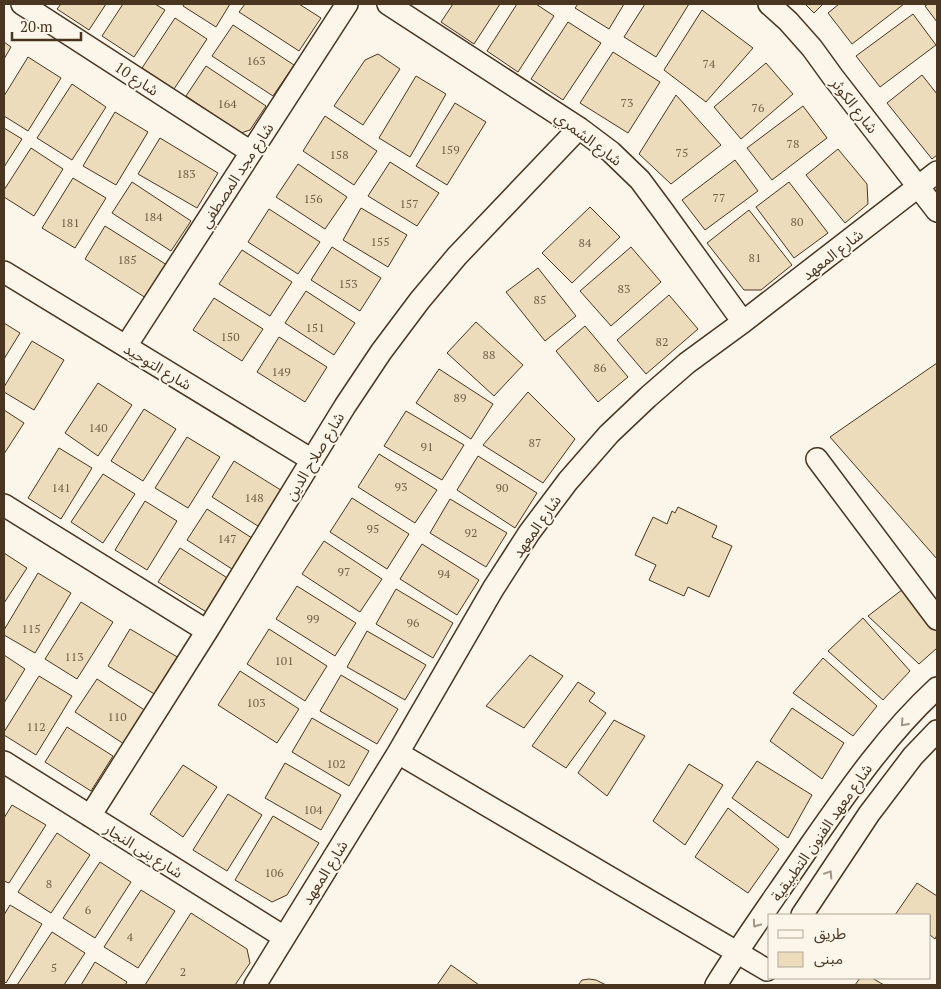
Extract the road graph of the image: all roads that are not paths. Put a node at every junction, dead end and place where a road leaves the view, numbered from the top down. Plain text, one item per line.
1 (22, 4) edge
2 (347, 4) edge
3 (388, 4) edge
4 (768, 4) edge
5 (579, 128) junction
6 (251, 152) junction
7 (937, 172) edge
8 (918, 187) junction
9 (937, 211) edge
10 (4, 272) edge
11 (743, 322) junction
12 (126, 346) junction
13 (817, 459) dead end
14 (312, 460) junction
15 (4, 505) edge
16 (937, 620) edge
17 (207, 632) junction
18 (937, 688) edge
19 (937, 731) edge
20 (398, 753) junction
21 (4, 762) edge
22 (90, 816) junction
23 (803, 914) edge
24 (284, 937) junction
25 (736, 952) junction
26 (765, 973) edge
27 (255, 985) edge
28 (716, 985) edge

1 - 6 street, شارع 10
2 - 6 street, شارع مجد المصطفي
3 - 5 street, شارع الشمري
4 - 8 street, شارع الكوثر
5 - 11 street, شارع الشمري
5 - 14 street, شارع صلاح الدين
6 - 12 street, شارع مجد المصطفي
7 - 8 street, شارع المعهد
8 - 9 street, شارع الكوثر
8 - 11 street, شارع المعهد
10 - 12 street, شارع التوحيد
11 - 20 street, شارع المعهد
12 - 14 street, شارع التوحيد
13 - 16 street
14 - 17 street, شارع صلاح الدين
15 - 17 street
17 - 22 street, شارع صلاح الدين
18 -> 25 street, شارع معهد الفنون التطبيقية
23 -> 19 street, شارع معهد الفنون التطبيقية
20 - 24 street, شارع المعهد
20 - 25 street
21 - 22 street, شارع بنى النجار
22 - 24 street, شارع بنى النجار
24 - 27 street, شارع المعهد
25 - 26 street
25 - 28 street, شارع معهد الفنون التطبيقية

